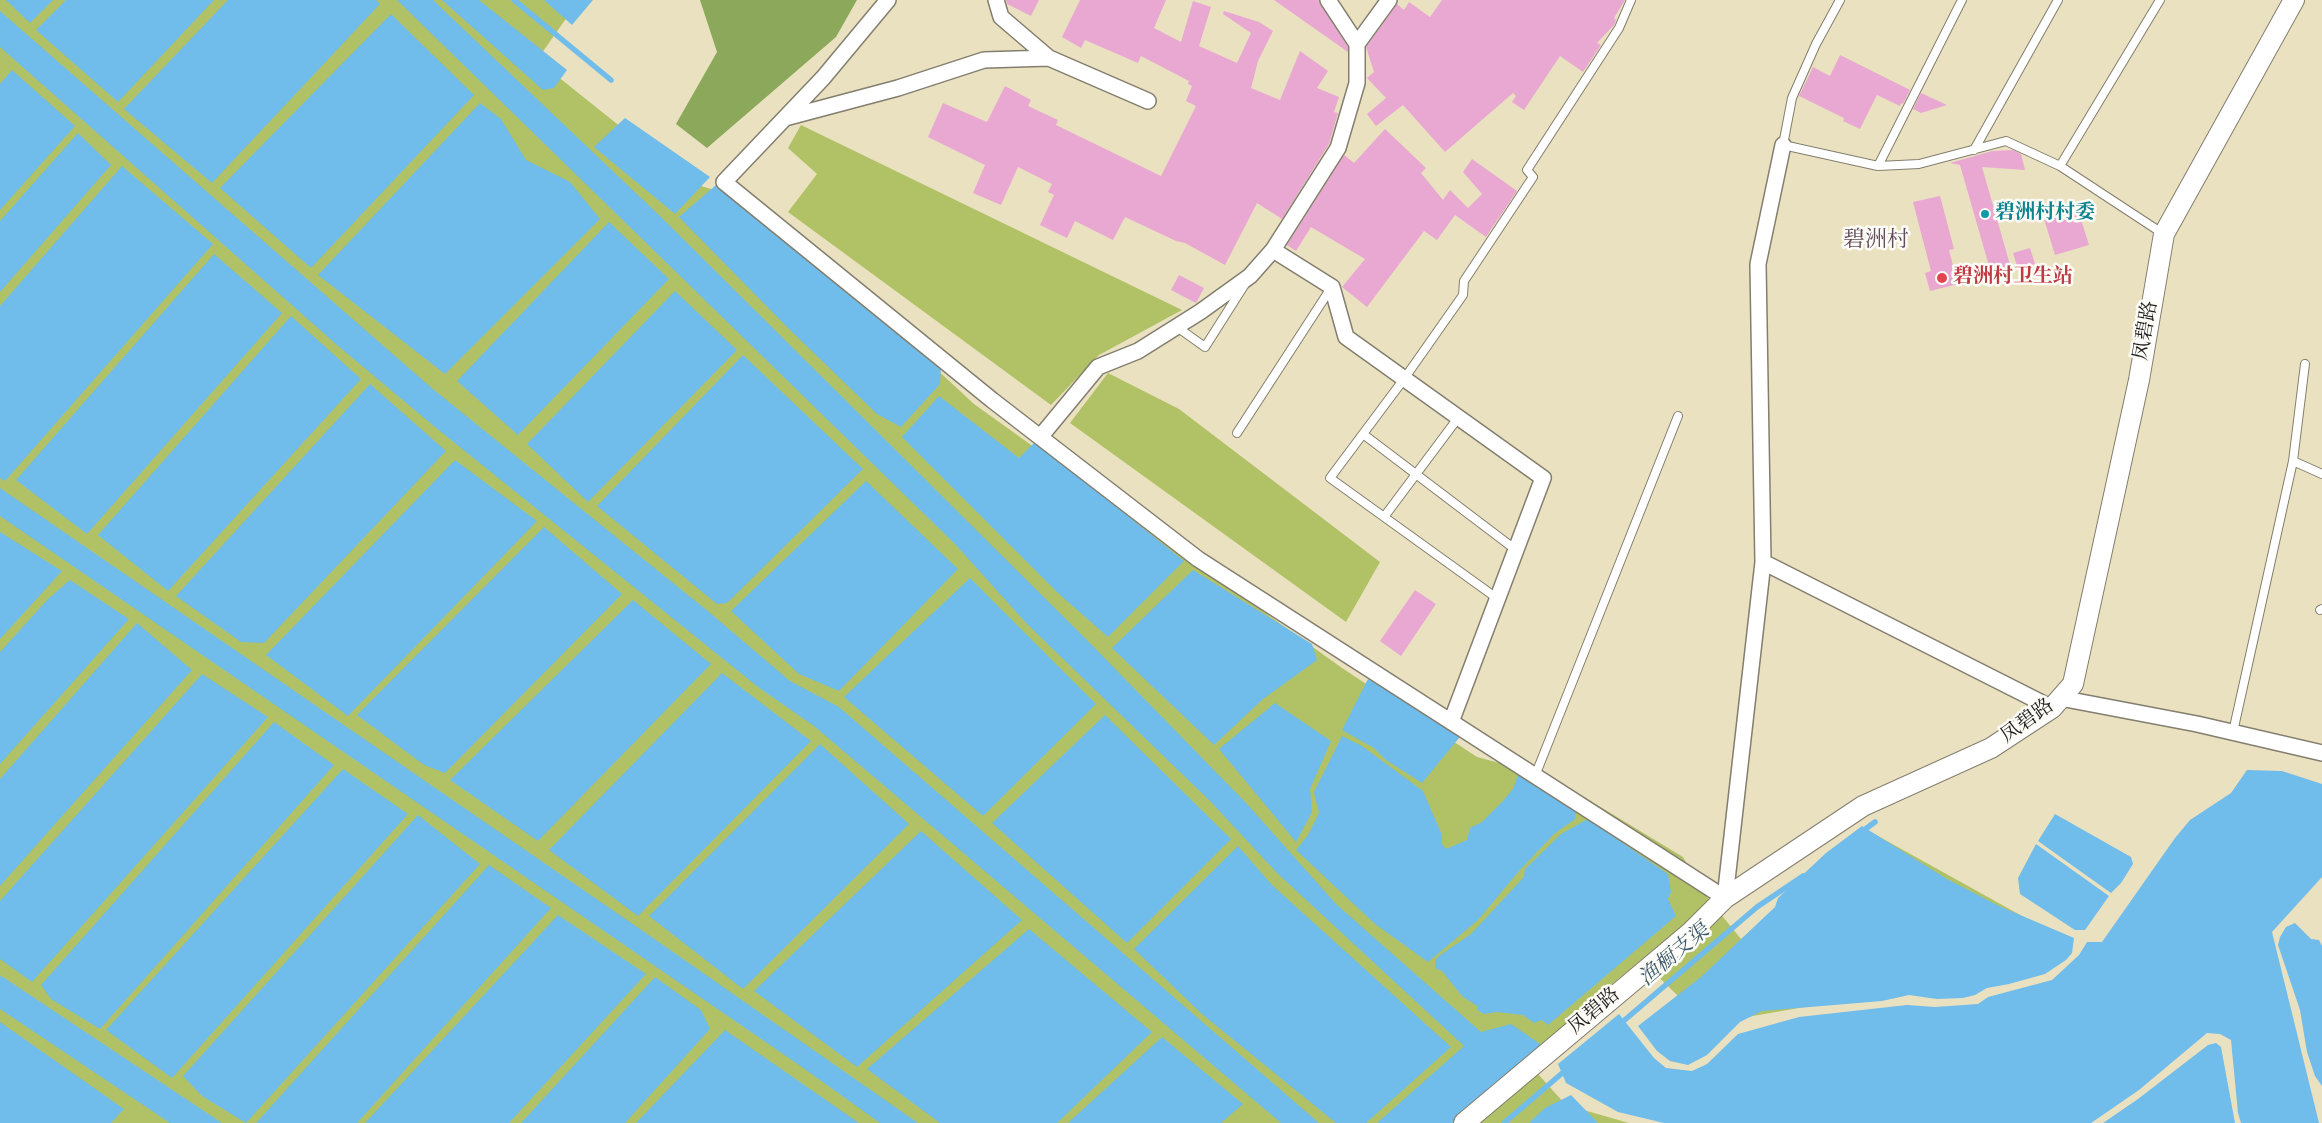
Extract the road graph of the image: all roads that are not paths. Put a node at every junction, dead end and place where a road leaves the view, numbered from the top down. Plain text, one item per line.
1 (888, 0) edge
2 (996, 0) edge
3 (1328, 0) edge
4 (1390, 0) edge
5 (1631, 0) edge
6 (1840, 0) edge
7 (1962, 0) edge
8 (2058, 0) edge
9 (2160, 0) edge
10 (2294, 0) edge
11 (1357, 44) junction
12 (1049, 58) junction
13 (1148, 101) dead end
14 (784, 118) junction
15 (1782, 145) junction
16 (1974, 150) junction
17 (1878, 166) junction
18 (2060, 166) junction
19 (2164, 234) junction
20 (1273, 250) junction
21 (1250, 276) junction
22 (1332, 287) junction
23 (1177, 327) junction
24 (2305, 364) dead end
25 (1404, 379) junction
26 (1678, 416) dead end
27 (1458, 418) junction
28 (1237, 433) dead end
29 (1363, 434) junction
30 (1041, 436) junction
31 (2293, 461) junction
32 (1417, 474) junction
33 (2322, 474) edge
34 (1384, 517) junction
35 (1516, 550) junction
36 (1763, 562) junction
37 (1498, 598) junction
38 (2056, 703) junction
39 (1451, 722) junction
40 (2233, 732) junction
41 (2322, 753) edge
42 (1534, 776) junction
43 (1725, 898) junction
44 (1464, 1123) edge

1 - 14 street
2 - 12 street
3 - 11 street
4 - 11 street
5 - 25 lane
6 - 15 lane
7 - 17 lane
8 - 16 lane
9 - 18 lane
10 - 19 main road, 凤碧路
11 - 20 street
12 - 13 street
12 - 14 street
14 - 30 street
15 - 17 lane
15 - 36 street
16 - 17 lane
16 - 18 lane
18 - 19 lane
19 - 38 main road, 凤碧路
20 - 21 street
20 - 22 street
21 - 23 street
21 - 23 lane
22 - 25 street
22 - 28 lane
23 - 30 street
24 - 31 lane
25 - 27 street
25 - 29 lane
26 - 42 lane
27 - 32 lane
27 - 35 street
29 - 32 lane
29 - 34 lane
30 - 39 street
31 - 33 lane
31 - 40 lane
32 - 34 lane
32 - 35 lane
34 - 37 lane
35 - 37 street
36 - 38 street
36 - 43 street
37 - 39 street
38 - 40 street
38 - 43 main road, 凤碧路
39 - 42 street
40 - 41 street
42 - 43 street
43 - 44 main road, 凤碧路

